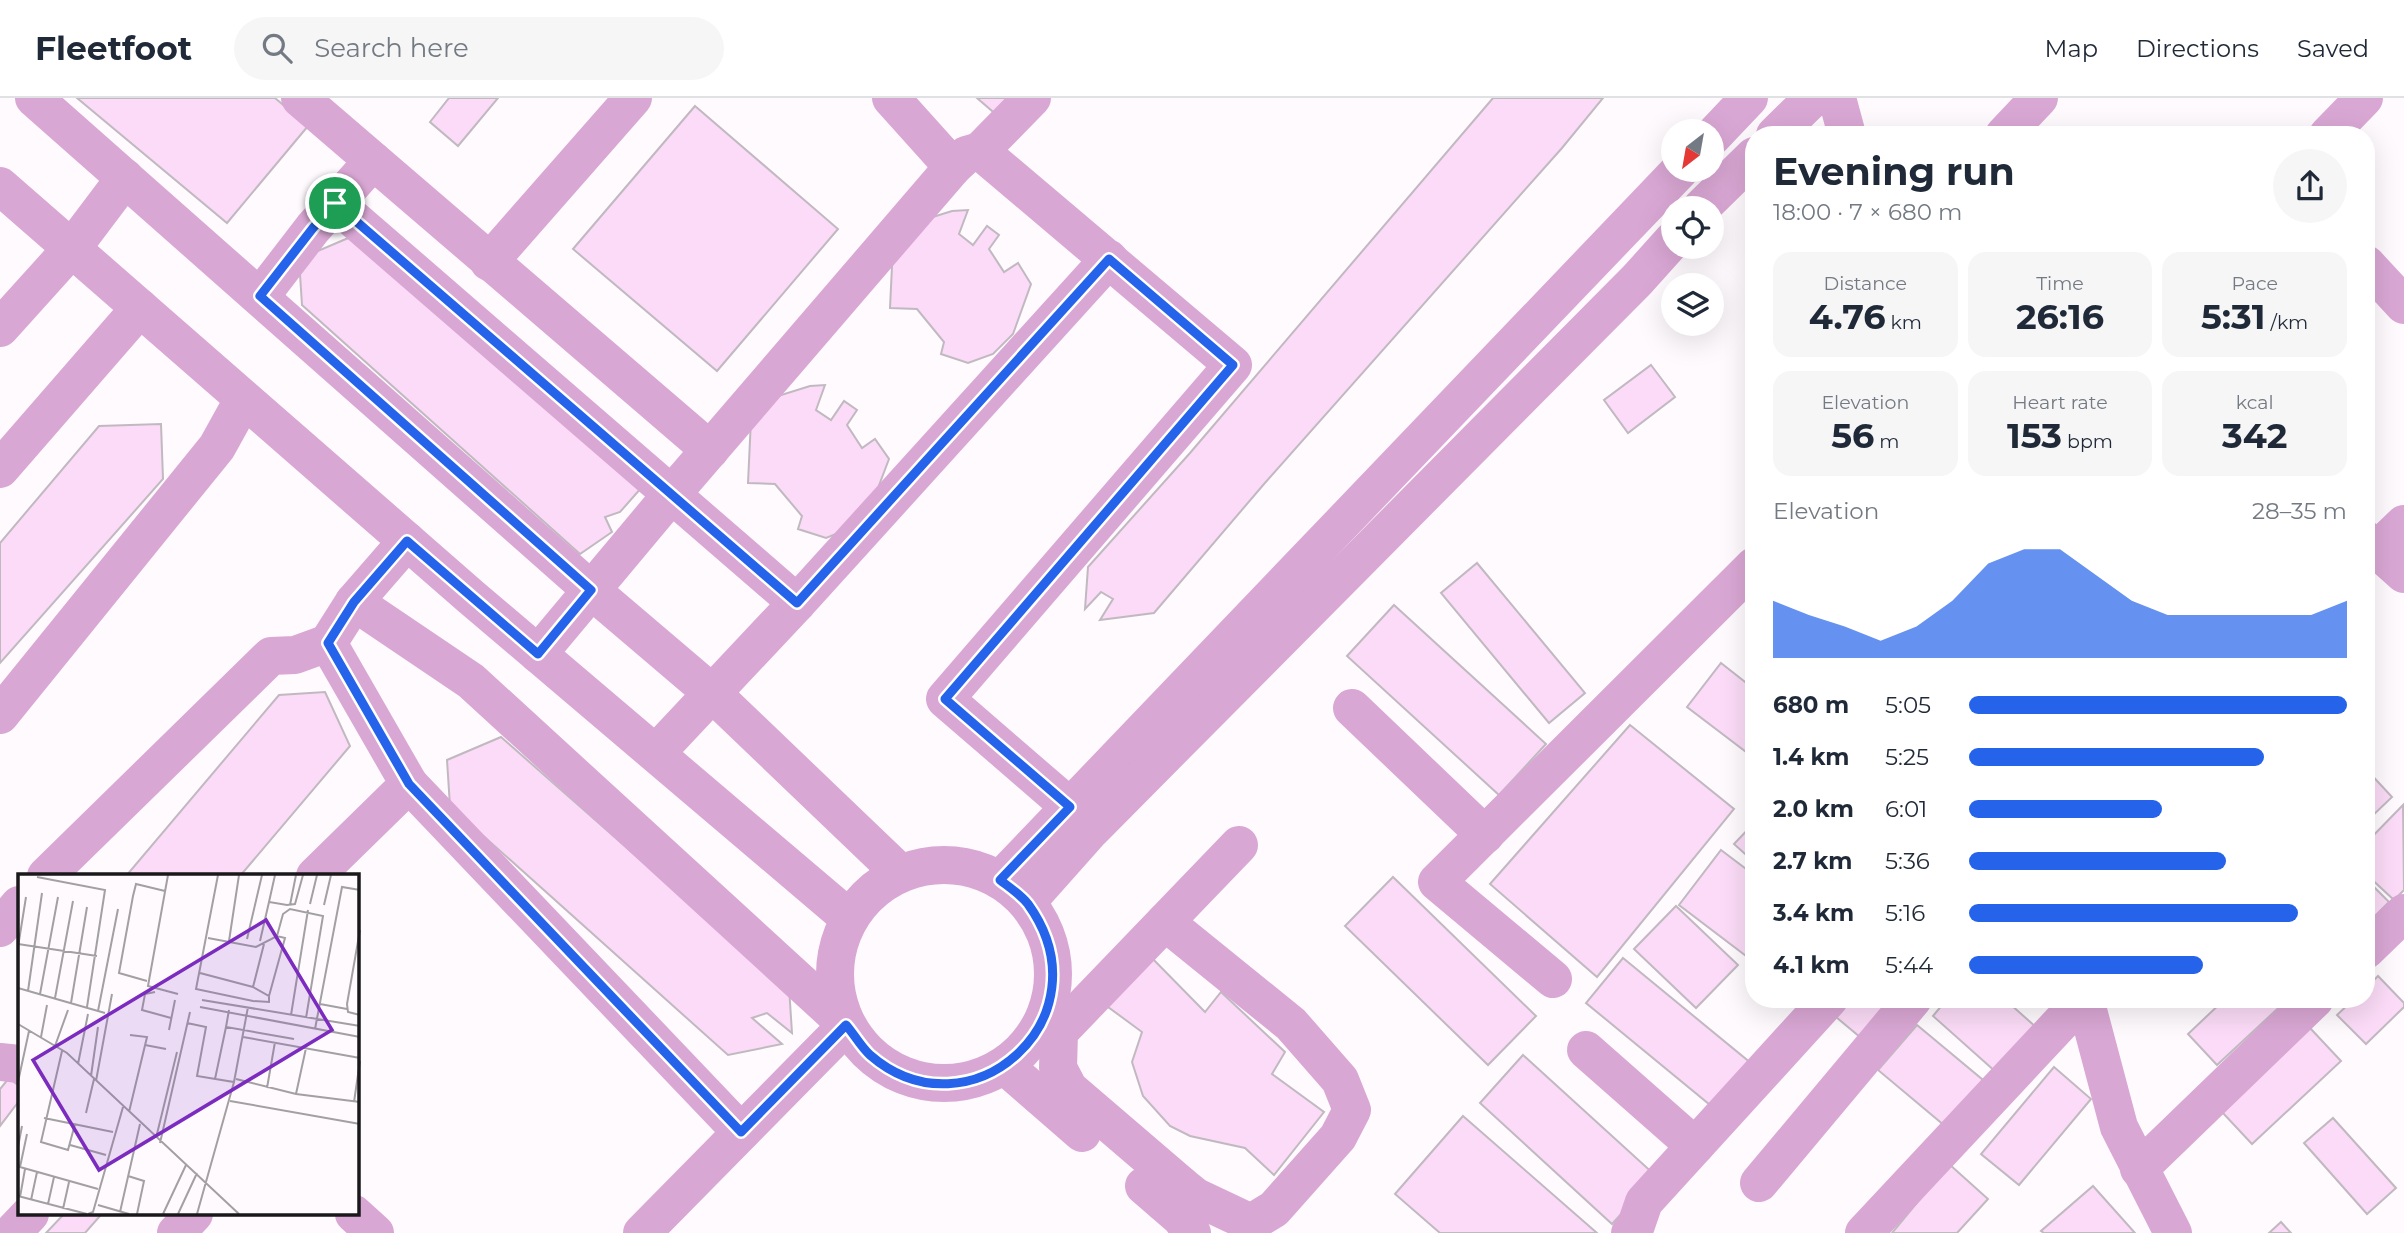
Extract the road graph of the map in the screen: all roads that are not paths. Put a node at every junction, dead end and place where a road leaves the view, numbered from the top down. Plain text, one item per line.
1 (34, 98) edge
2 (300, 98) edge
3 (633, 98) edge
4 (891, 98) edge
5 (1032, 98) edge
6 (1749, 98) edge
7 (1813, 98) edge
8 (1837, 98) edge
9 (2039, 98) edge
10 (2364, 98) edge
11 (1724, 124) edge
12 (1784, 126) edge
13 (1845, 126) edge
14 (2013, 126) edge
15 (2337, 126) edge
16 (967, 159) junction
17 (373, 161) junction
18 (1745, 165) edge
19 (125, 178) junction
20 (1669, 182) edge
21 (0, 186) edge
22 (1713, 196) edge
23 (335, 203) junction
24 (73, 247) junction
25 (1661, 253) edge
26 (1109, 259) junction
27 (489, 262) junction
28 (2375, 274) edge
29 (260, 296) junction
30 (2404, 305) edge
31 (140, 308) junction
32 (0, 328) edge
33 (243, 400) junction
34 (710, 450) junction
35 (0, 469) edge
36 (671, 495) junction
37 (2404, 524) edge
38 (407, 541) junction
39 (2382, 555) edge
40 (1745, 575) edge
41 (591, 590) junction
42 (354, 602) junction
43 (797, 603) junction
44 (328, 643) junction
45 (538, 654) junction
46 (712, 693) junction
47 (1352, 708) dead end
48 (0, 715) edge
49 (656, 753) junction
50 (409, 784) junction
51 (1070, 807) junction
52 (1485, 835) junction
53 (1239, 845) dead end
54 (900, 873) junction
55 (48, 874) edge
56 (317, 874) edge
57 (1013, 891) junction
58 (18, 906) edge
59 (2404, 913) edge
60 (849, 918) junction
61 (1165, 922) junction
62 (0, 928) edge
63 (2375, 941) edge
64 (1553, 979) dead end
65 (1821, 1008) edge
66 (1905, 1008) edge
67 (2076, 1008) edge
68 (2086, 1008) edge
69 (2306, 1008) edge
70 (846, 1025) junction
71 (1586, 1050) dead end
72 (0, 1062) edge
73 (18, 1064) edge
74 (1005, 1066) junction
75 (1069, 1105) junction
76 (741, 1132) junction
77 (1695, 1146) junction
78 (2139, 1169) junction
79 (1759, 1183) dead end
80 (1172, 1194) junction
81 (28, 1216) edge
82 (192, 1216) edge
83 (356, 1216) edge
84 (12, 1233) edge
85 (176, 1233) edge
86 (375, 1233) edge
87 (642, 1233) edge
88 (1192, 1233) edge
89 (1630, 1233) edge
90 (1864, 1233) edge
91 (2173, 1233) edge

1 - 19 street
2 - 17 street
3 - 27 street
4 - 16 street
5 - 16 street
6 - 11 street
7 - 12 street
8 - 13 street
9 - 14 street
10 - 15 street
16 - 26 street
16 - 34 street
17 - 23 street
17 - 27 street
18 - 22 street
19 - 24 street
19 - 29 street
20 - 51 street
21 - 24 street
23 - 29 street
23 - 36 street
24 - 31 street
24 - 32 street
25 - 57 street
26 - 43 street
26 - 51 street
27 - 34 street
28 - 30 street
29 - 41 street
31 - 33 street
31 - 35 street
33 - 38 street
33 - 48 street
34 - 36 street
36 - 41 street
36 - 43 street
37 - 39 street
38 - 42 street
38 - 45 street
40 - 52 street
41 - 45 street
41 - 46 street
42 - 44 street
42 - 70 street
43 - 46 street
44 - 50 street
44 - 55 street
45 - 49 street
46 - 49 street
46 - 54 street
47 - 52 street
49 - 60 street
50 - 56 street
50 - 76 street
51 - 57 street
52 - 64 street
53 - 61 street
54 - 57 street
54 - 60 street
57 - 74 street
58 - 62 street
59 - 63 street
60 - 70 street
61 - 75 street
61 - 80 street
65 - 77 street
66 - 79 street
67 - 90 street
68 - 78 street
69 - 78 street
70 - 74 street
70 - 76 street
71 - 77 street
72 - 73 street
74 - 75 street
75 - 80 street
76 - 87 street
77 - 89 street
78 - 91 street
80 - 88 street
81 - 84 street
82 - 85 street
83 - 86 street

